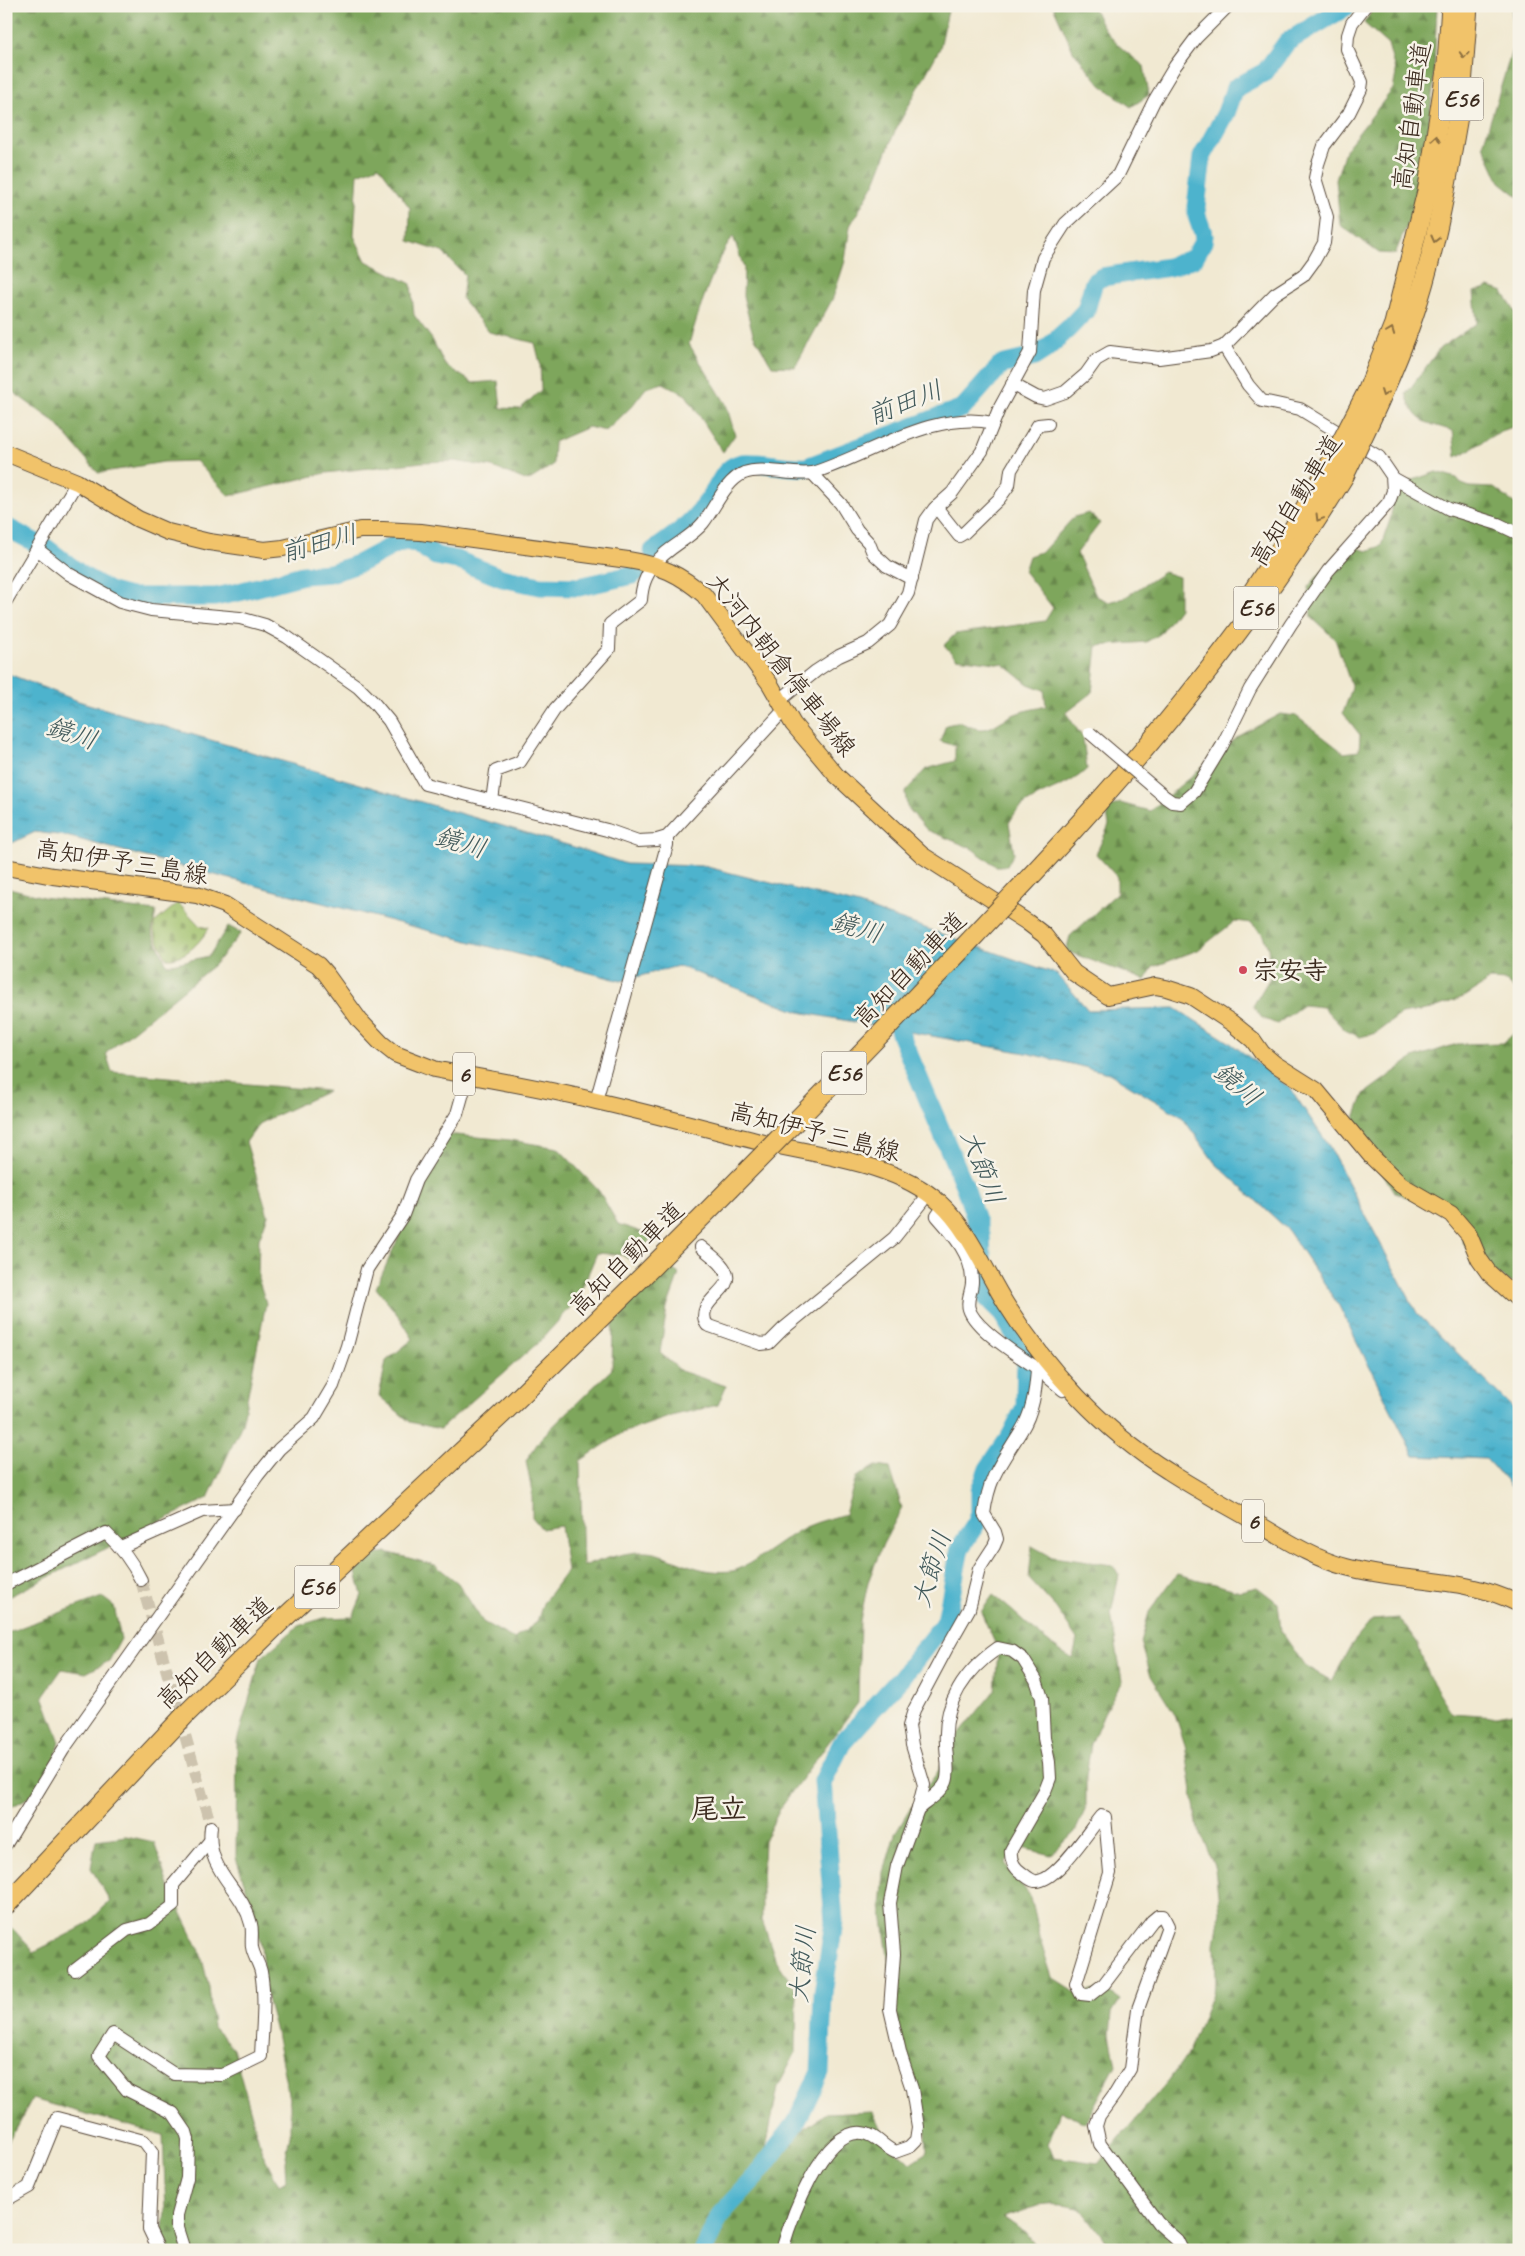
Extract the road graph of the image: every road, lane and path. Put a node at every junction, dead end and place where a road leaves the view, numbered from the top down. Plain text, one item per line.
1 (1228, 6) edge
2 (1365, 6) edge
3 (1451, 6) edge
4 (1468, 6) edge
5 (1436, 189) junction
6 (1224, 346) junction
7 (1015, 380) junction
8 (993, 423) junction
9 (1048, 424) dead end
10 (6, 453) edge
11 (812, 473) junction
12 (1393, 478) junction
13 (77, 482) junction
14 (936, 507) junction
15 (1519, 534) edge
16 (37, 549) junction
17 (654, 564) junction
18 (912, 578) junction
19 (6, 601) edge
20 (782, 704) junction
21 (1090, 733) dead end
22 (492, 801) junction
23 (667, 841) junction
24 (6, 867) edge
25 (468, 1075) junction
26 (596, 1101) junction
27 (929, 1194) junction
28 (944, 1206) junction
29 (701, 1247) dead end
30 (636, 1278) junction
31 (1519, 1300) edge
32 (1036, 1367) junction
33 (1069, 1386) junction
34 (235, 1509) junction
35 (120, 1547) junction
36 (141, 1580) tunnel mouth
37 (6, 1584) edge
38 (1519, 1604) edge
39 (918, 1809) junction
40 (211, 1827) tunnel mouth
41 (209, 1842) junction
42 (6, 1844) edge
43 (6, 1889) edge
44 (6, 1905) edge
45 (75, 1970) dead end
46 (6, 2200) edge
47 (159, 2250) edge
48 (184, 2250) edge
49 (782, 2250) edge
50 (1182, 2250) edge

1 - 7 street
2 - 6 street
5 -> 3 highway, 高知自動車道 / E56
4 -> 5 highway, 高知自動車道 / E56
5 - 30 highway, 高知自動車道 / E56, bridge
6 - 7 street
6 - 12 street
7 - 8 street
8 - 11 street
8 - 14 street
9 - 14 street
10 - 13 main road, 大河内朝倉停車場線
11 - 17 street
11 - 18 street
12 - 15 street
12 - 21 street, bridge
13 - 16 street
13 - 17 main road, 大河内朝倉停車場線
14 - 18 street
16 - 19 street
16 - 22 street
17 - 20 main road, 大河内朝倉停車場線
17 - 22 street
18 - 20 street
20 - 23 street
20 - 31 main road, 大河内朝倉停車場線
22 - 23 street
23 - 26 street
24 - 25 main road, 高知伊予三島線 / 6
25 - 26 main road, 高知伊予三島線 / 6
25 - 34 street
26 - 27 main road, 高知伊予三島線 / 6
27 - 28 main road, 高知伊予三島線 / 6
27 - 29 street
28 - 32 street
28 - 33 main road, 高知伊予三島線 / 6
30 - 43 highway, E56
30 - 44 highway, 高知自動車道 / E56
32 - 33 street
32 - 39 street
33 - 38 main road, 高知伊予三島線 / 6
34 - 35 street
34 - 42 street
35 - 36 street
35 - 37 street
39 - 49 street
39 - 50 street
40 - 41 street
41 - 45 street
41 - 48 street
46 - 47 street

